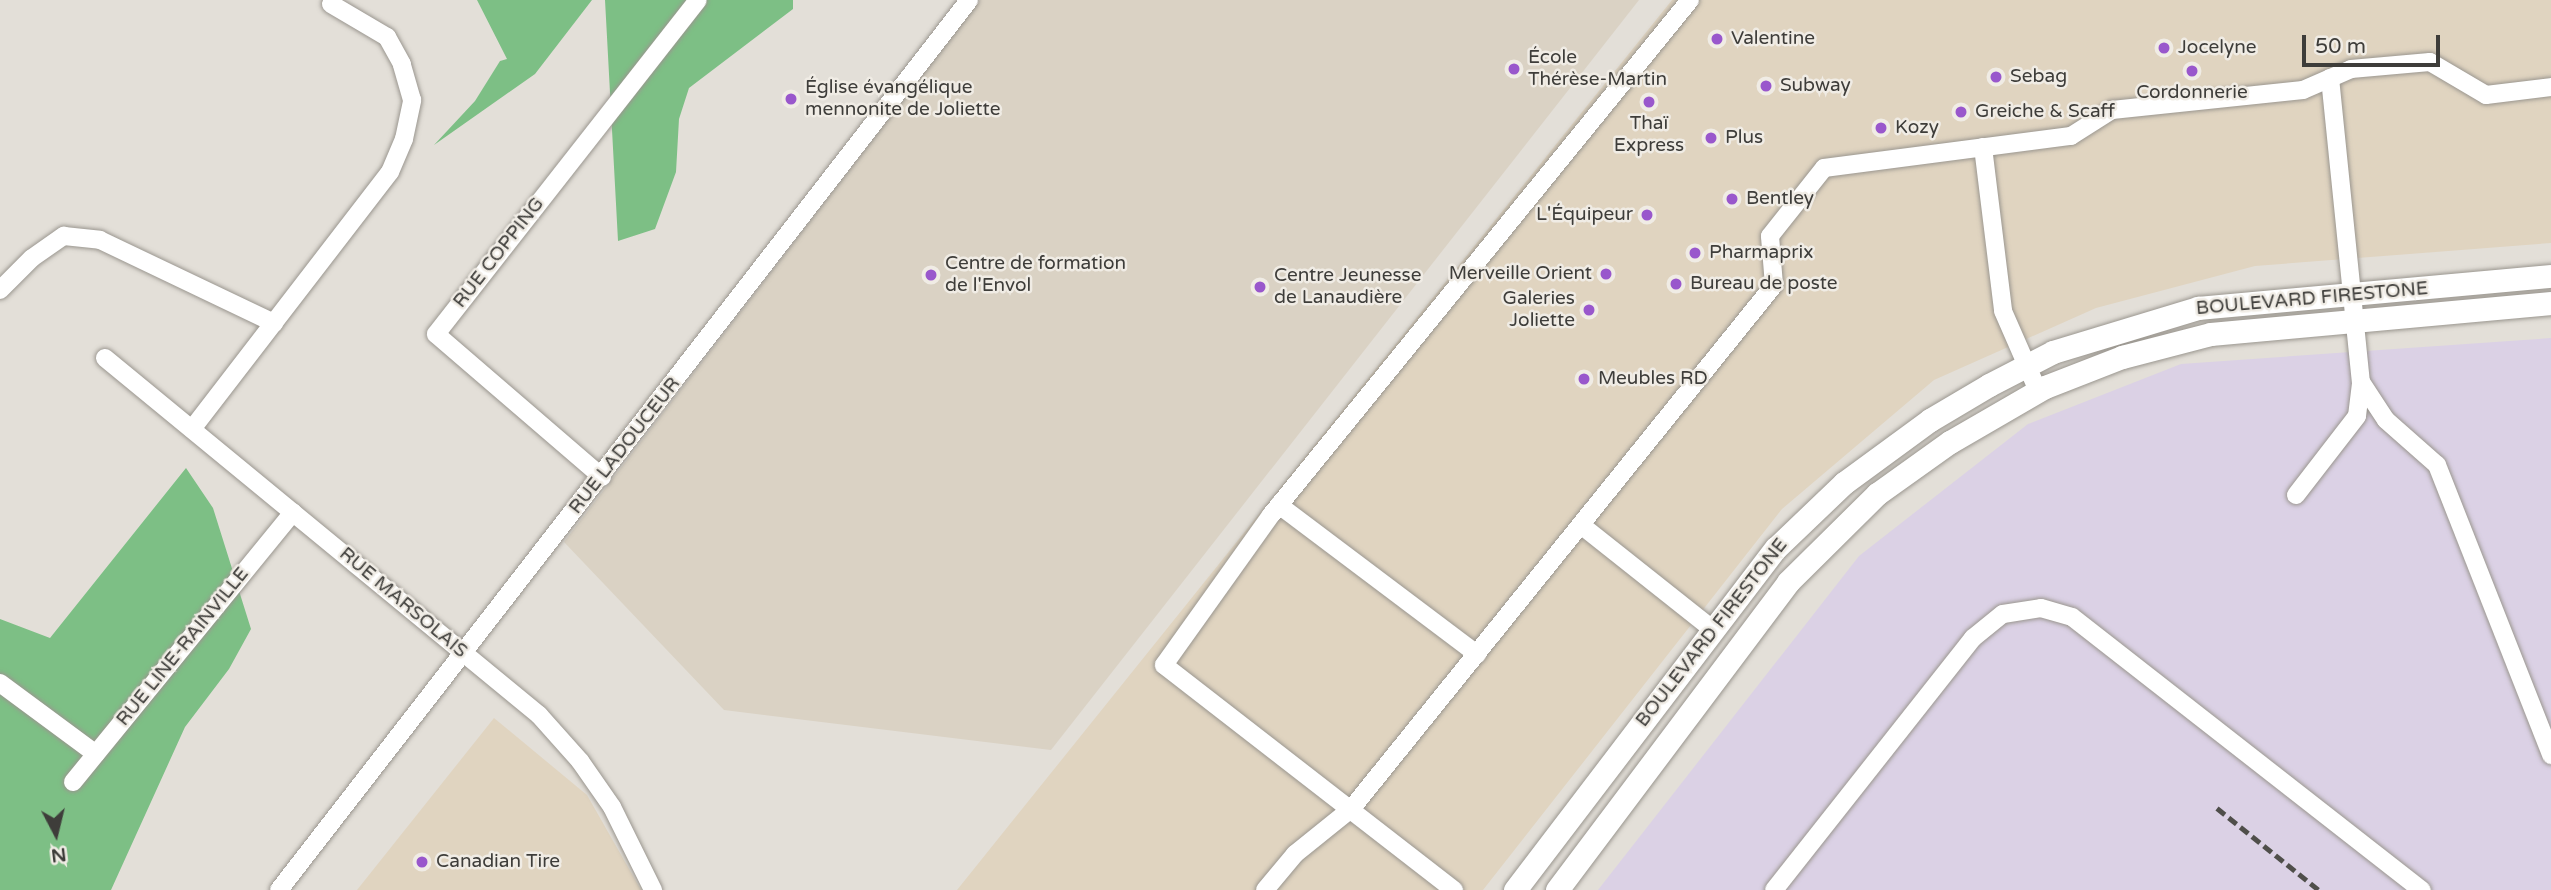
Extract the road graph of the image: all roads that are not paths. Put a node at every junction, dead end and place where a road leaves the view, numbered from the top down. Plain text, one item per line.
1 (698, 0) edge
2 (970, 0) edge
3 (1690, 0) edge
4 (331, 4) dead end
5 (2330, 78) junction
6 (2551, 87) edge
7 (1983, 147) junction
8 (2551, 276) edge
9 (0, 290) edge
10 (2353, 294) junction
11 (2551, 303) edge
12 (2355, 321) junction
13 (274, 323) junction
14 (105, 358) dead end
15 (2026, 366) junction
16 (2361, 382) junction
17 (2038, 391) junction
18 (192, 429) junction
19 (601, 477) junction
20 (2296, 495) dead end
21 (1279, 505) junction
22 (293, 512) junction
23 (1581, 525) junction
24 (1712, 629) junction
25 (464, 653) junction
26 (1476, 654) junction
27 (0, 683) edge
28 (96, 754) junction
29 (2551, 755) edge
30 (74, 782) dead end
31 (1352, 808) junction
32 (279, 890) edge
33 (653, 890) edge
34 (1265, 890) edge
35 (1454, 890) edge
36 (1515, 890) edge
37 (1557, 890) edge
38 (1774, 890) edge
39 (2422, 890) edge

1 - 19 street, RUE COPPING
2 - 19 street, RUE LADOUCEUR
3 - 21 street
4 - 13 street
5 - 6 street
5 - 7 street
5 - 10 street
7 - 15 street
7 - 23 street
8 - 10 main road, BOULEVARD FIRESTONE
9 - 13 street
10 - 12 street
10 - 15 main road, BOULEVARD FIRESTONE
11 - 12 main road, BOULEVARD FIRESTONE
12 - 16 street
12 - 17 main road, BOULEVARD FIRESTONE
13 - 18 street
14 - 18 street, RUE MARSOLAIS
15 - 17 street
15 - 24 main road, BOULEVARD FIRESTONE
16 - 20 street
16 - 29 street
17 - 37 main road, BOULEVARD FIRESTONE
18 - 22 street, RUE MARSOLAIS
19 - 25 street, RUE LADOUCEUR
21 - 26 street
21 - 31 street
22 - 25 street, RUE MARSOLAIS
22 - 28 street, RUE LINE-RAINVILLE
23 - 24 street
23 - 26 street
24 - 36 main road, BOULEVARD FIRESTONE
25 - 32 street, RUE LADOUCEUR
25 - 33 street, RUE MARSOLAIS
26 - 31 street
27 - 28 street
28 - 30 street, RUE LINE-RAINVILLE
31 - 34 street
31 - 35 street
38 - 39 street

